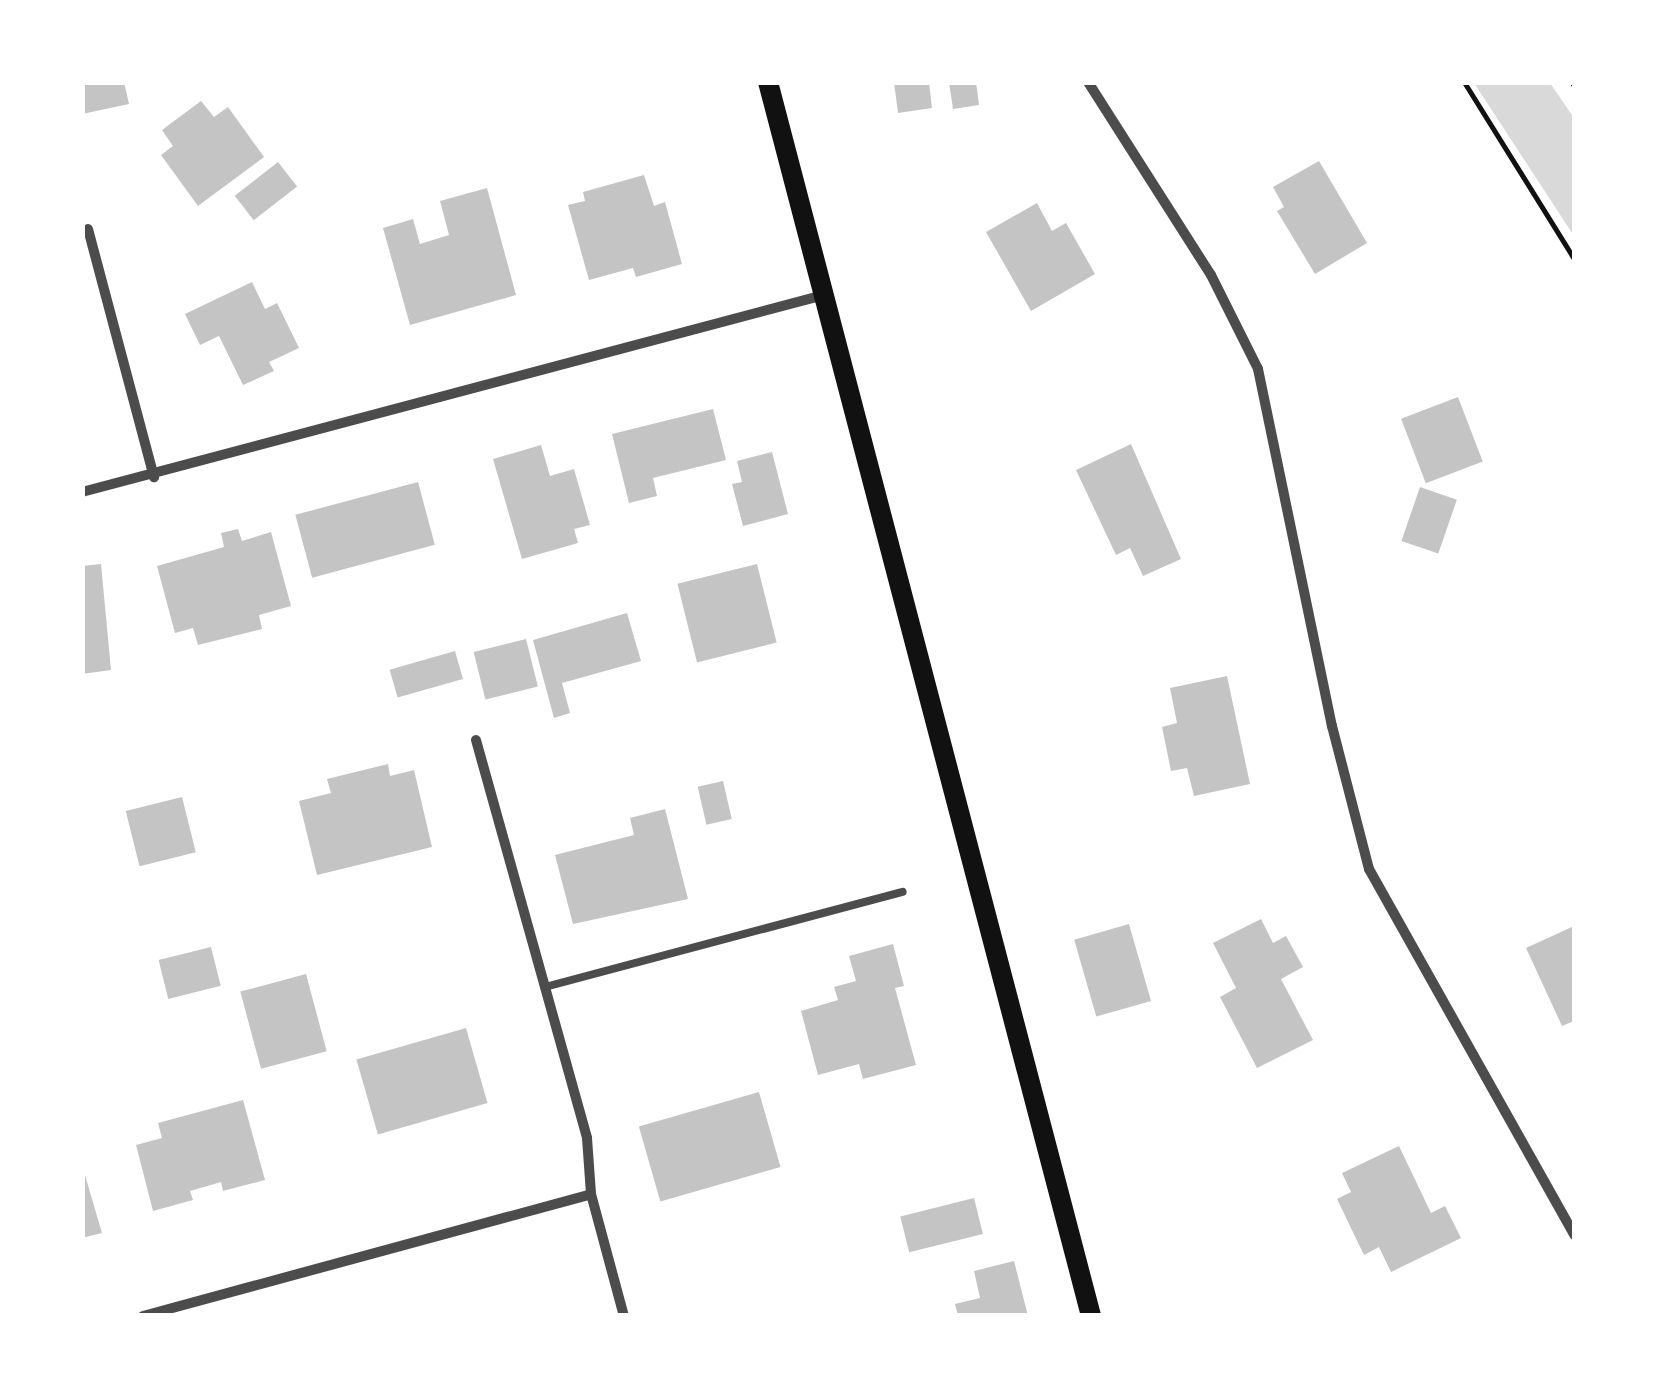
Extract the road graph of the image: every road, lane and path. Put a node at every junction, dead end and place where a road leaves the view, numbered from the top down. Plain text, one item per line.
1 (768, 82) edge
2 (1088, 82) edge
3 (1464, 82) edge
4 (88, 229) dead end
5 (1574, 260) edge
6 (824, 295) junction
7 (154, 477) junction
8 (82, 492) edge
9 (476, 740) dead end
10 (903, 892) dead end
11 (545, 987) junction
12 (592, 1194) junction
13 (1574, 1235) edge
14 (143, 1316) edge
15 (624, 1316) edge
16 (1091, 1316) edge

1 - 6 main road
2 - 13 street
3 - 5 path
4 - 7 street
6 - 7 street
6 - 16 main road
7 - 8 street
9 - 11 street
10 - 11 lane
11 - 12 street
12 - 14 street
12 - 15 street

